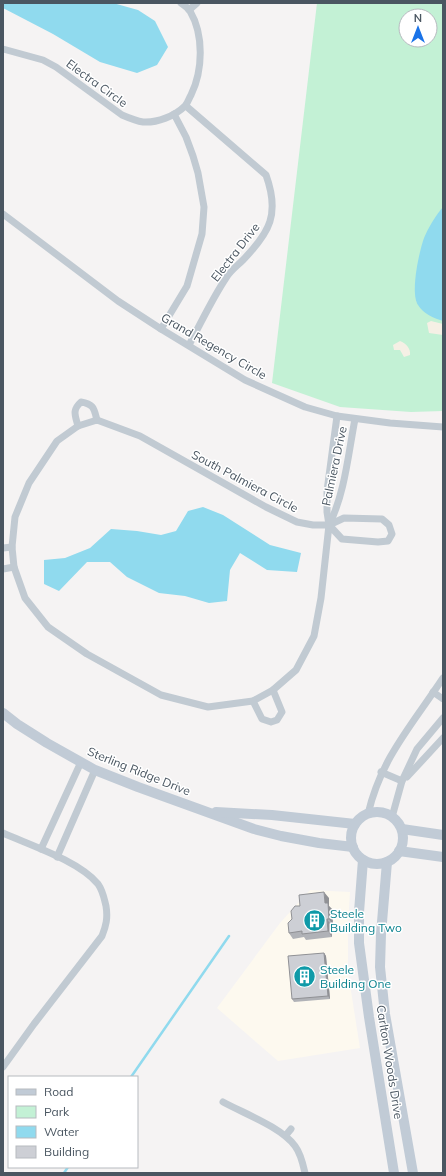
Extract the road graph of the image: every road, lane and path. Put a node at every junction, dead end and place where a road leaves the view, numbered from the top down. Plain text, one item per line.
1 (181, 3) edge
2 (197, 3) edge
3 (189, 10) junction
4 (3, 49) edge
5 (186, 106) junction
6 (174, 114) junction
7 (3, 214) edge
8 (161, 329) junction
9 (189, 346) junction
10 (337, 416) junction
11 (355, 419) junction
12 (97, 420) junction
13 (78, 426) junction
14 (443, 427) edge
15 (329, 525) junction
16 (12, 547) junction
17 (3, 548) edge
18 (14, 567) junction
19 (3, 569) edge
20 (443, 678) edge
21 (273, 690) junction
22 (434, 692) junction
23 (443, 699) edge
24 (253, 701) junction
25 (3, 713) edge
26 (443, 718) edge
27 (443, 738) edge
28 (81, 762) junction
29 (95, 770) junction
30 (381, 772) junction
31 (402, 781) junction
32 (206, 812) junction
33 (368, 814) junction
34 (392, 817) junction
35 (355, 824) junction
36 (402, 829) junction
37 (3, 833) edge
38 (443, 835) edge
39 (353, 847) junction
40 (41, 850) junction
41 (400, 851) junction
42 (57, 857) junction
43 (443, 857) edge
44 (363, 860) junction
45 (387, 862) junction
46 (385, 1014) junction
47 (369, 1017) junction
48 (3, 1067) edge
49 (223, 1102) dead end
50 (292, 1129) dead end
51 (286, 1135) junction
52 (305, 1173) edge
53 (394, 1173) edge
54 (413, 1173) edge

1 - 3 street
2 - 3 street
3 - 5 street
4 - 6 street, Electra Circle
5 - 6 street, Electra Circle
5 - 9 street, Electra Drive
6 - 8 street, Electra Drive
7 - 8 street, Grand Regency Circle
8 - 9 street, Grand Regency Circle
9 - 10 street, Grand Regency Circle
10 - 11 street, Grand Regency Circle
10 - 15 street, Palmiera Drive
11 - 14 street, Grand Regency Circle
11 - 15 street, Palmiera Drive
12 - 13 street
12 - 13 street
12 - 15 street, South Palmiera Circle
13 - 16 street
15 - 15 street
15 - 21 street
16 - 17 street
16 - 18 street
18 - 19 street
18 - 24 street
20 - 22 street
21 - 24 street
21 - 24 street
22 - 23 street
22 - 30 street
25 - 28 street, Sterling Ridge Drive
26 - 31 street
27 - 31 street
28 - 29 street, Sterling Ridge Drive
28 - 40 street
29 - 32 street, Sterling Ridge Drive
29 - 42 street
30 - 31 street
30 - 33 street
31 - 34 street
32 - 35 street, Sterling Ridge Drive
32 - 39 street, Sterling Ridge Drive
33 - 34 street
33 - 35 street
34 - 36 street
35 - 39 street
36 - 38 street
36 - 41 street
37 - 40 street
39 - 44 street
40 - 42 street
41 - 43 street
41 - 45 street
42 - 48 street
44 - 45 street
44 - 47 street, Carlton Woods Drive
45 - 46 street, Carlton Woods Drive
46 - 47 street
46 - 54 street, Carlton Woods Drive
47 - 53 street, Carlton Woods Drive
49 - 51 street
50 - 51 street
51 - 52 street

